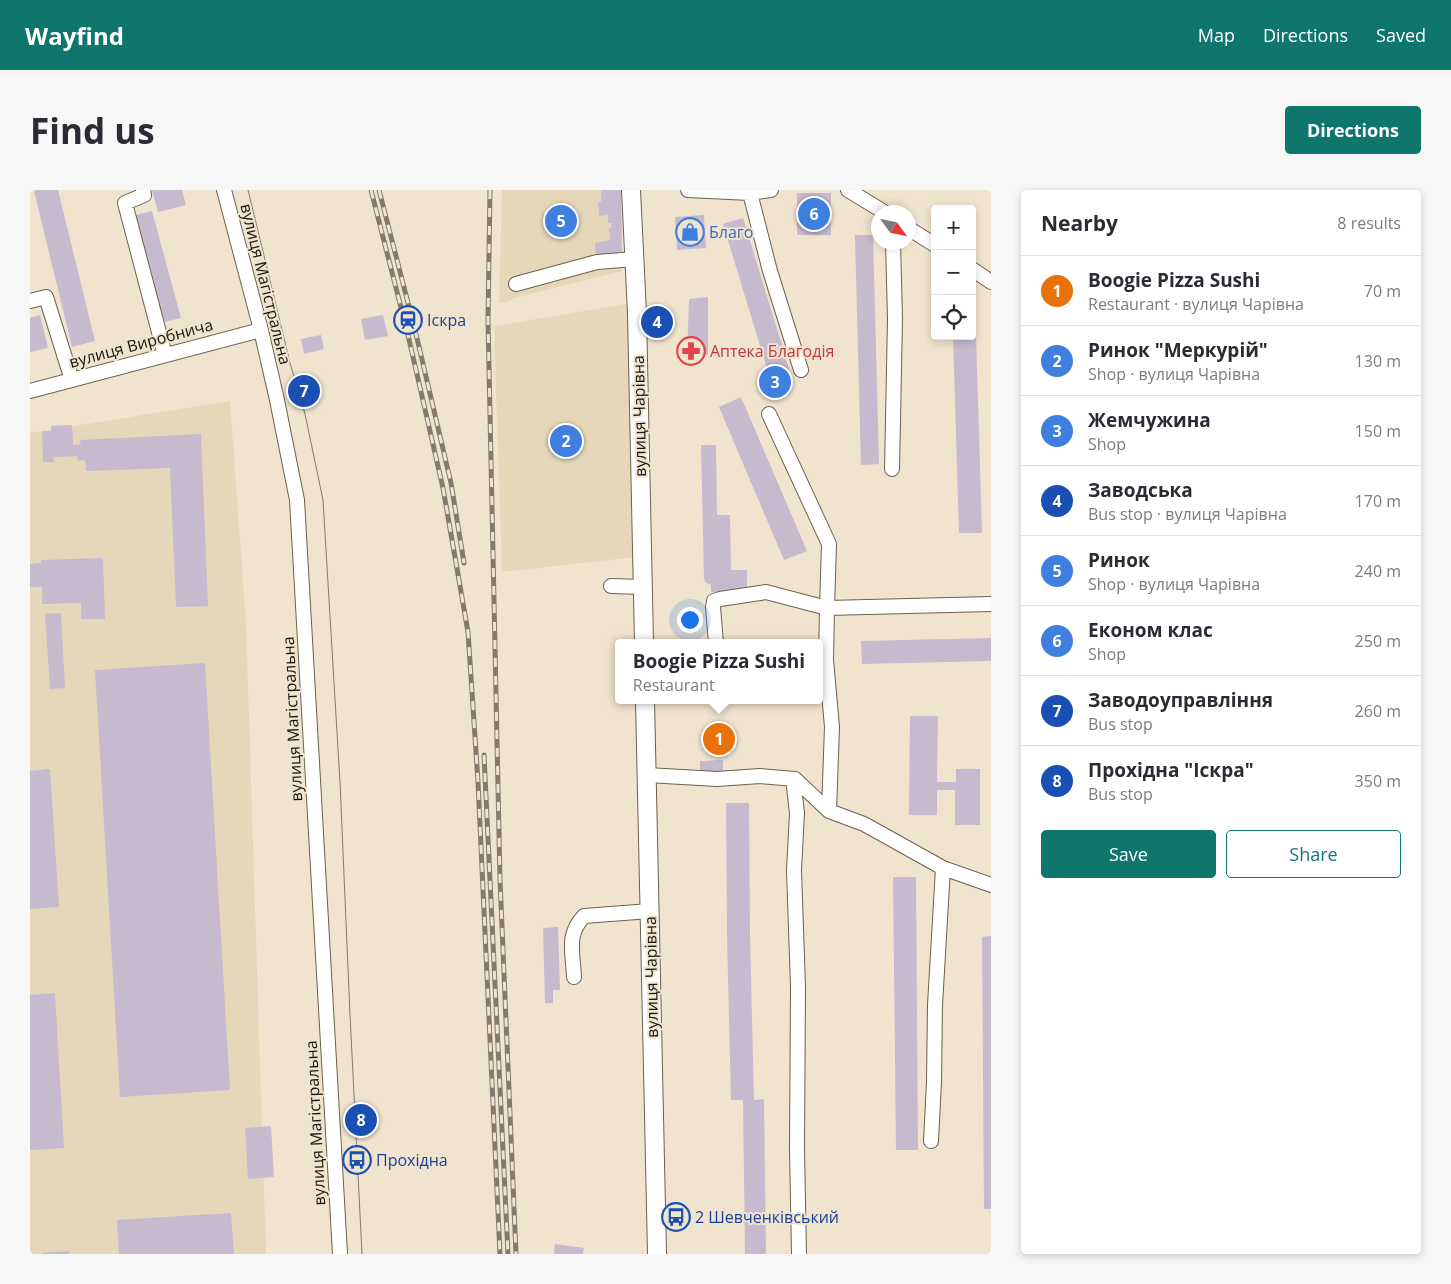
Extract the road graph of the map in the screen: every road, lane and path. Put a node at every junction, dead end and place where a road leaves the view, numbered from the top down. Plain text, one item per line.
1 (143, 190) edge
2 (224, 190) edge
3 (631, 190) edge
4 (636, 190) edge
5 (688, 190) edge
6 (771, 190) edge
7 (848, 190) edge
8 (750, 193) junction
9 (873, 205) edge
10 (916, 233) edge
11 (931, 242) edge
12 (893, 250) edge
13 (635, 259) junction
14 (976, 272) edge
15 (991, 282) edge
16 (516, 284) dead end
17 (30, 301) edge
18 (261, 330) junction
19 (164, 355) junction
20 (801, 370) dead end
21 (72, 380) junction
22 (30, 391) edge
23 (769, 414) dead end
24 (892, 469) dead end
25 (611, 586) dead end
26 (643, 587) junction
27 (991, 604) edge
28 (827, 608) junction
29 (644, 639) edge
30 (716, 639) edge
31 (645, 704) edge
32 (647, 775) junction
33 (795, 779) junction
34 (829, 811) junction
35 (943, 868) junction
36 (991, 885) edge
37 (650, 911) junction
38 (574, 977) dead end
39 (931, 1141) dead end
40 (340, 1254) edge
41 (657, 1254) edge
42 (799, 1254) edge

1 - 19 street
2 - 18 street, вулиця Магістральна
3 - 4 street
3 - 13 main road, вулиця Чарівна
5 - 8 street
6 - 8 street
7 - 9 street
8 - 20 street
10 - 11 street
12 - 24 street
13 - 16 street
13 - 26 main road, вулиця Чарівна
14 - 15 street
17 - 21 street
18 - 19 street, вулиця Виробнича
18 - 40 street, вулиця Магістральна
19 - 21 street, вулиця Виробнича
21 - 22 street, вулиця Виробнича
23 - 28 street
25 - 26 street
26 - 29 main road, вулиця Чарівна
27 - 28 street
28 - 30 street
28 - 34 street
31 - 32 main road, вулиця Чарівна
32 - 33 street
32 - 37 main road, вулиця Чарівна
33 - 34 street
33 - 42 street
34 - 35 street
35 - 36 street
35 - 39 street
37 - 38 street
37 - 41 main road, вулиця Чарівна

